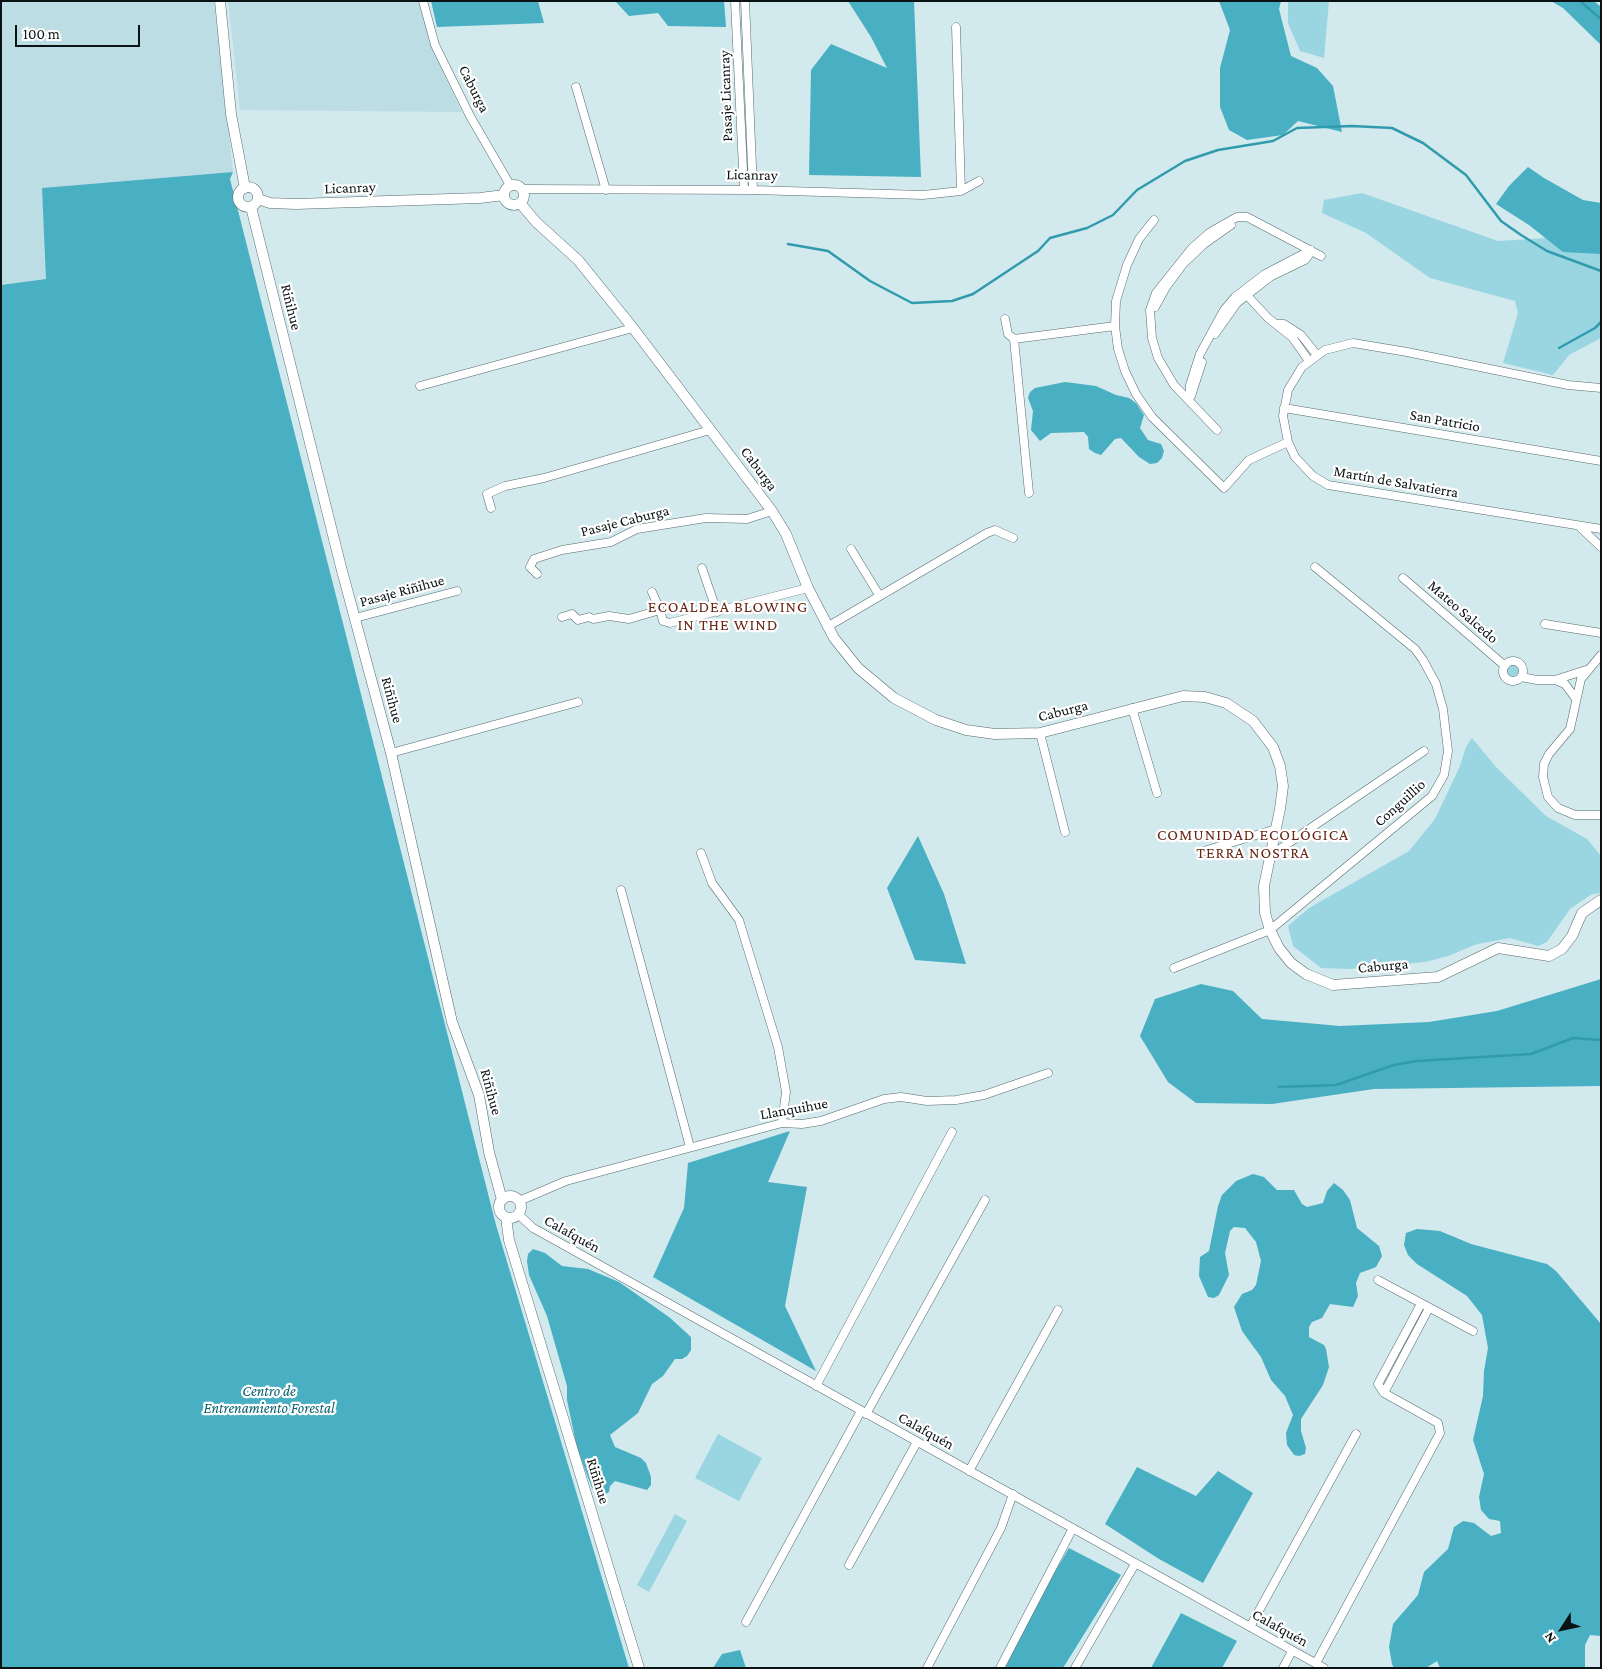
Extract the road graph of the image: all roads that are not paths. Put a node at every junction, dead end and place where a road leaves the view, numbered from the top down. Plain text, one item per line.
1 (220, 1) edge
2 (423, 1) edge
3 (735, 1) edge
4 (745, 1) edge
5 (956, 27) dead end
6 (576, 87) dead end
7 (979, 181) dead end
8 (246, 188) junction
9 (523, 189) junction
10 (507, 190) junction
11 (606, 190) junction
12 (748, 190) junction
13 (961, 190) junction
14 (254, 203) junction
15 (520, 203) junction
16 (1154, 220) dead end
17 (1311, 250) junction
18 (1321, 256) dead end
19 (1245, 293) junction
20 (1005, 319) dead end
21 (1275, 324) junction
22 (1115, 326) junction
23 (633, 328) junction
24 (1014, 339) junction
25 (1316, 355) junction
26 (1309, 361) junction
27 (420, 386) dead end
28 (1601, 388) edge
29 (1189, 400) junction
30 (1284, 408) junction
31 (710, 430) junction
32 (1217, 430) dead end
33 (1288, 442) junction
34 (1601, 461) edge
35 (1029, 493) dead end
36 (490, 508) dead end
37 (772, 511) junction
38 (1578, 526) junction
39 (1601, 529) edge
40 (1013, 538) dead end
41 (1601, 547) edge
42 (851, 549) dead end
43 (1314, 567) dead end
44 (702, 568) dead end
45 (537, 574) dead end
46 (1402, 578) dead end
47 (808, 588) junction
48 (457, 591) dead end
49 (652, 592) dead end
50 (879, 595) junction
51 (660, 610) junction
52 (717, 612) junction
53 (562, 617) dead end
54 (355, 618) junction
55 (1545, 624) dead end
56 (827, 627) junction
57 (1601, 633) edge
58 (1601, 655) edge
59 (1505, 666) junction
60 (1586, 670) junction
61 (1521, 677) junction
62 (1555, 680) junction
63 (1576, 699) junction
64 (578, 702) dead end
65 (1132, 708) junction
66 (1040, 733) junction
67 (1424, 752) dead end
68 (391, 753) junction
69 (1157, 793) dead end
70 (1601, 815) edge
71 (1276, 829) junction
72 (1065, 832) dead end
73 (1204, 851) dead end
74 (701, 853) dead end
75 (1271, 855) junction
76 (621, 890) dead end
77 (1601, 900) edge
78 (1270, 930) junction
79 (1174, 968) dead end
80 (1048, 1073) dead end
81 (782, 1123) junction
82 (952, 1132) dead end
83 (690, 1147) junction
84 (502, 1200) junction
85 (985, 1200) dead end
86 (519, 1202) junction
87 (518, 1214) junction
88 (506, 1217) junction
89 (1378, 1280) dead end
90 (1425, 1306) junction
91 (1058, 1310) dead end
92 (1473, 1331) dead end
93 (816, 1386) junction
94 (864, 1413) junction
95 (1356, 1434) dead end
96 (916, 1442) junction
97 (969, 1470) junction
98 (1013, 1494) junction
99 (1073, 1528) junction
100 (1135, 1564) junction
101 (850, 1565) dead end
102 (746, 1622) dead end
103 (1250, 1627) junction
104 (1292, 1650) junction
105 (1316, 1663) junction
106 (639, 1668) edge
107 (927, 1668) edge
108 (1000, 1668) edge
109 (1075, 1668) edge
110 (1283, 1668) edge
111 (1324, 1668) edge

1 - 8 street, Riñihue
2 - 10 street, Caburga
3 - 12 street, Pasaje Licanray
4 - 12 street
5 - 13 street
6 - 11 street
7 - 13 street, Licanray
8 - 14 street
8 - 14 street, Riñihue
9 - 10 street
9 - 11 street, Licanray
9 - 15 street
10 - 14 street, Licanray
10 - 15 street, Caburga
11 - 12 street, Licanray
12 - 13 street, Licanray
14 - 54 street, Riñihue
15 - 23 street, Caburga
16 - 22 street
17 - 18 street
17 - 19 street
17 - 29 street
19 - 21 street
19 - 29 street
20 - 24 street
21 - 25 street
21 - 26 street
22 - 24 street
22 - 33 street
23 - 27 street
23 - 31 street, Caburga
24 - 35 street
25 - 26 street, Martín de Salvatierra
25 - 28 street, Martín de Salvatierra
26 - 30 street, Martín de Salvatierra
29 - 32 street
30 - 33 street, Martín de Salvatierra
30 - 34 street, San Patricio
31 - 36 street
31 - 37 street, Caburga
33 - 38 street, Martín de Salvatierra
37 - 45 street, Pasaje Caburga
37 - 47 street, Caburga
38 - 39 street, Martín de Salvatierra
38 - 41 street
40 - 50 street
42 - 50 street
43 - 78 street, Conguillio
44 - 52 street
46 - 59 street, Mateo Salcedo
47 - 52 street
47 - 56 street, Caburga
48 - 54 street, Pasaje Riñihue
49 - 51 street
50 - 56 street
51 - 52 street
51 - 53 street
54 - 68 street, Riñihue
55 - 57 street
56 - 66 street, Caburga
58 - 60 street
59 - 61 street, Mateo Salcedo
59 - 61 street, Mateo Salcedo
60 - 62 street, Mateo Salcedo
60 - 63 street
61 - 62 street, Mateo Salcedo
62 - 63 street
63 - 70 street
64 - 68 street
65 - 66 street, Caburga
65 - 69 street
65 - 71 street, Caburga
66 - 72 street
67 - 75 street
68 - 84 street, Riñihue
71 - 73 street
71 - 75 street, Caburga
74 - 81 street
75 - 78 street, Caburga
76 - 83 street
77 - 78 street, Caburga
78 - 79 street, Conguillio
80 - 81 street, Llanquihue
81 - 83 street, Llanquihue
82 - 93 street
83 - 86 street, Llanquihue
84 - 86 street
84 - 88 street, Riñihue
85 - 94 street
86 - 87 street
87 - 88 street
87 - 93 street, Calafquén
88 - 106 street, Riñihue
89 - 90 street
90 - 92 street
90 - 105 street
91 - 97 street
93 - 94 street, Calafquén
94 - 96 street, Calafquén
94 - 102 street
95 - 103 street
96 - 97 street, Calafquén
96 - 101 street
97 - 98 street, Calafquén
98 - 99 street, Calafquén
98 - 107 street
99 - 100 street, Calafquén
99 - 108 street
100 - 103 street, Calafquén
100 - 109 street
103 - 104 street, Calafquén
104 - 105 street, Calafquén
104 - 110 street
105 - 111 street, Calafquén

